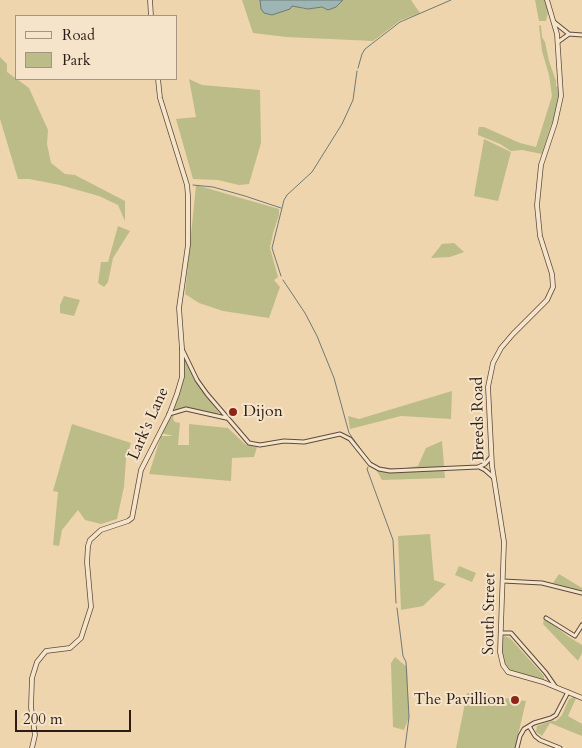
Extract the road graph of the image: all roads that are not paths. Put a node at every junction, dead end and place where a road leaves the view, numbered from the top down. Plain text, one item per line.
1 (150, 0) edge
2 (547, 0) edge
3 (151, 15) edge
4 (554, 22) junction
5 (569, 34) junction
6 (582, 35) edge
7 (558, 42) junction
8 (158, 80) edge
9 (182, 349) junction
10 (169, 415) junction
11 (226, 418) junction
12 (491, 457) junction
13 (478, 467) junction
14 (493, 477) junction
15 (503, 581) junction
16 (582, 593) edge
17 (546, 618) dead end
18 (582, 625) edge
19 (501, 633) junction
20 (556, 686) junction
21 (569, 692) junction
22 (582, 698) edge
23 (529, 726) junction
24 (32, 748) edge
25 (518, 748) edge
26 (560, 748) edge

1 - 3 street
2 - 4 street, Breeds Road
4 - 5 street
4 - 7 street, Breeds Road
5 - 6 street
5 - 7 street
7 - 12 street, Breeds Road
8 - 9 street, Lark's Lane
9 - 10 street, Lark's Lane
9 - 11 street
10 - 11 street
10 - 24 street, Lark's Lane
11 - 13 street
12 - 13 street
12 - 14 street, Breeds Road
13 - 14 street
14 - 15 street, South Street
15 - 16 street
15 - 19 street, South Street
17 - 18 street
19 - 20 street
19 - 20 street, South Street
20 - 21 street, South Street
21 - 22 street, South Street
21 - 23 street
23 - 25 street
23 - 26 street

